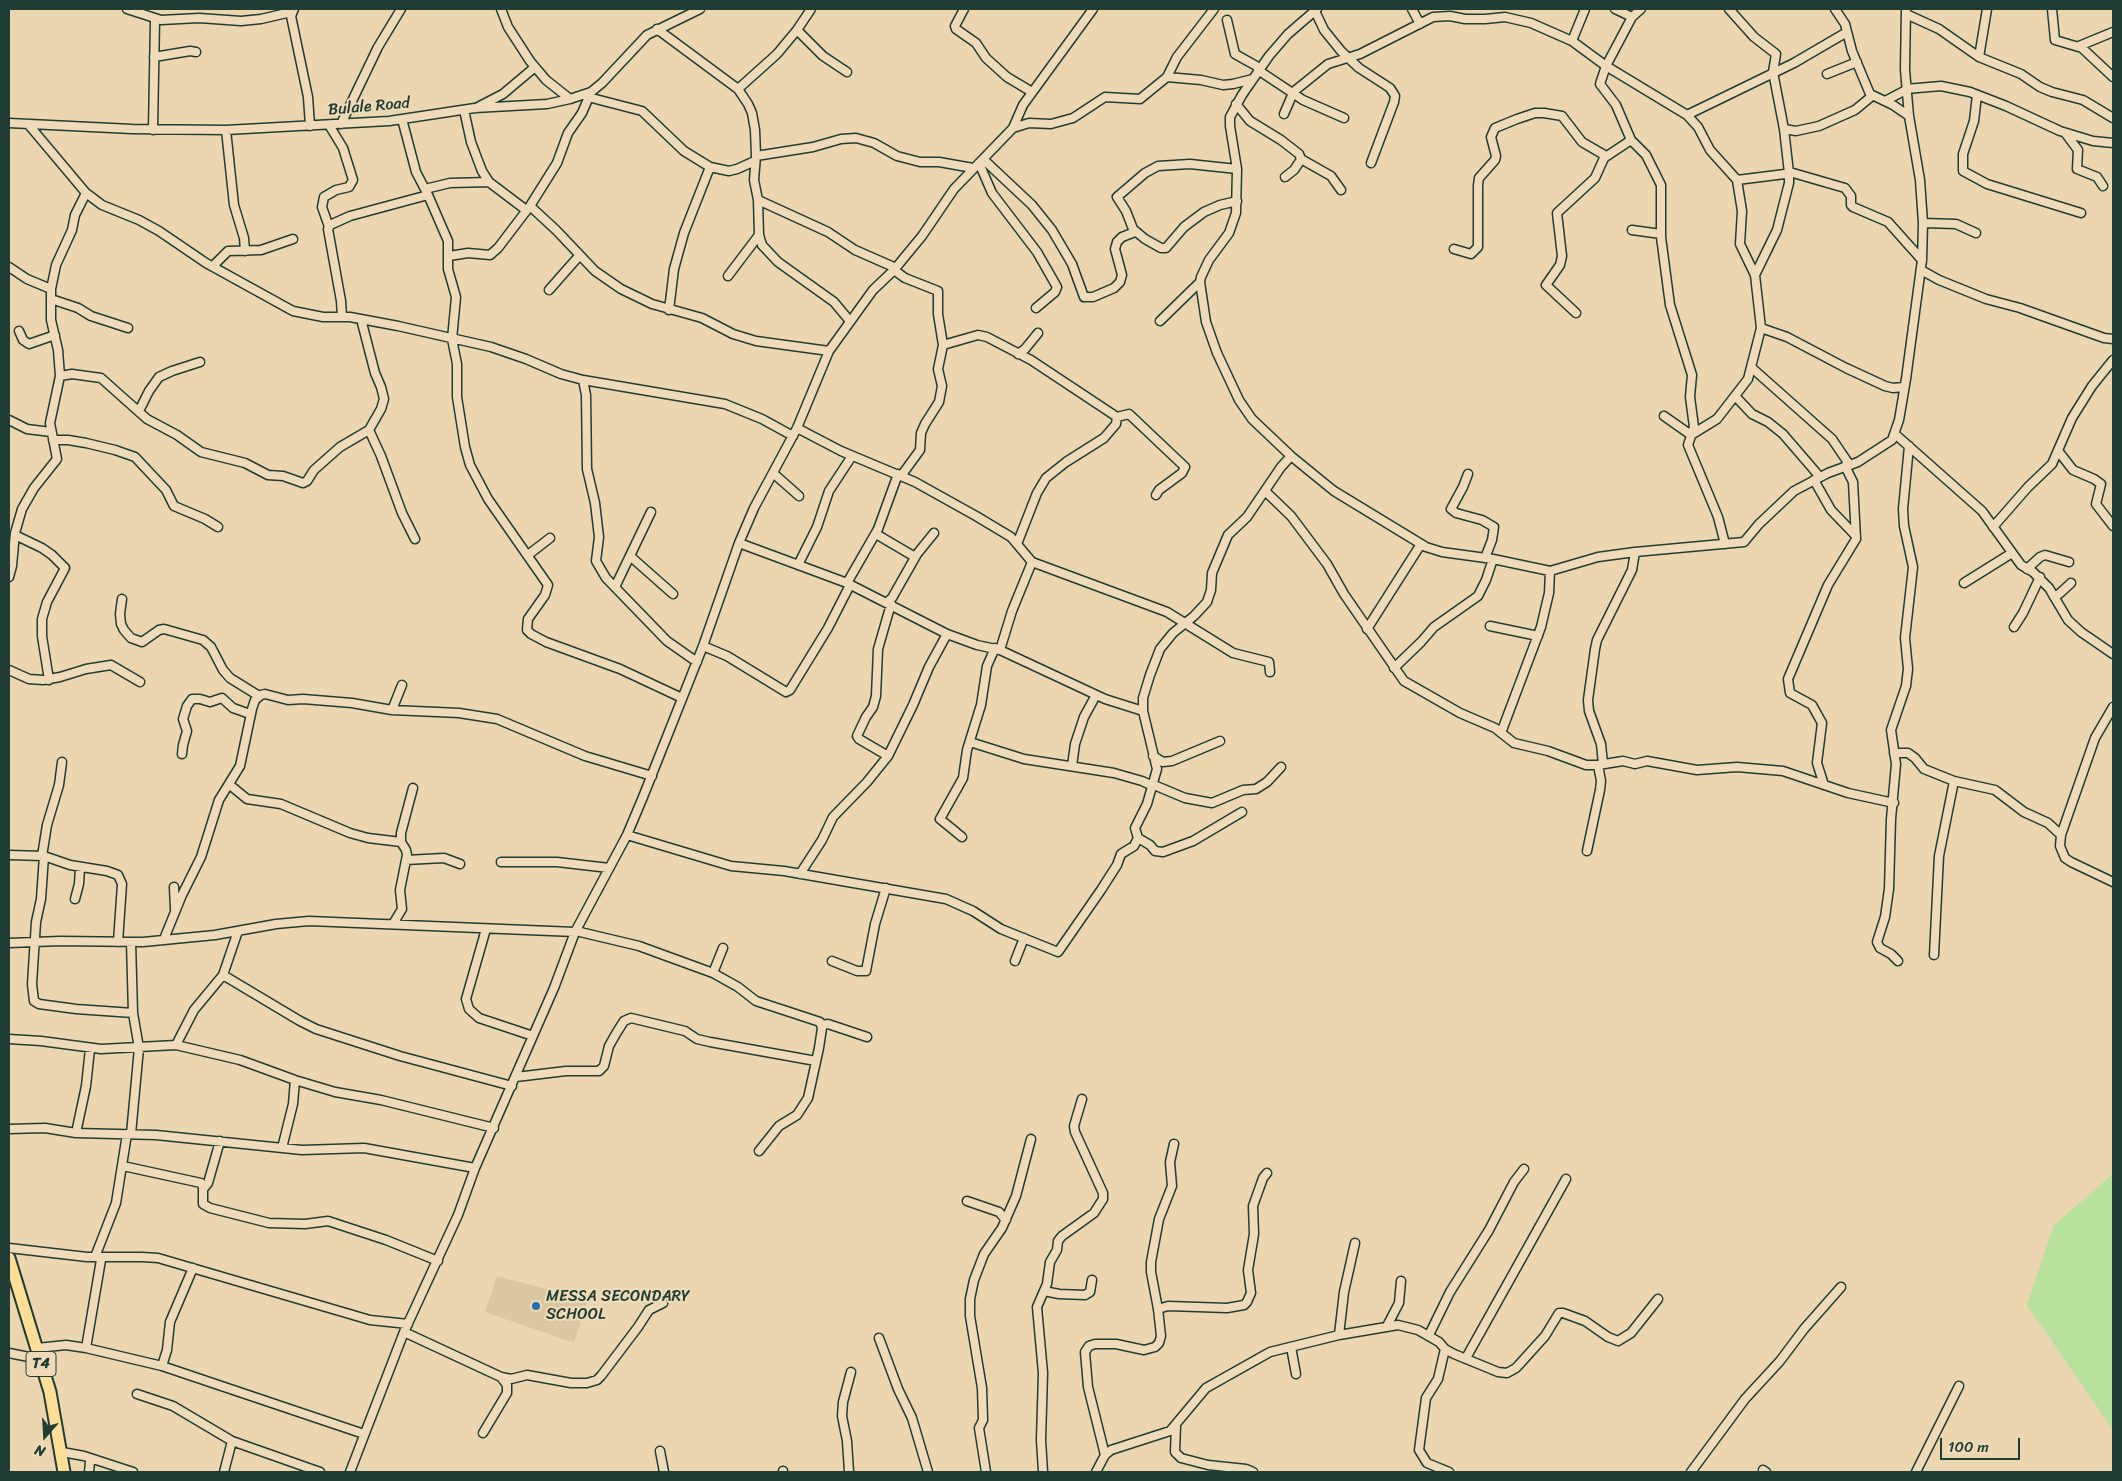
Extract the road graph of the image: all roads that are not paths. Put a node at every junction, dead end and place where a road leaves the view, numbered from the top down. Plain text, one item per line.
1 (127, 9) edge
2 (401, 9) edge
3 (501, 9) edge
4 (700, 9) edge
5 (811, 9) edge
6 (964, 9) edge
7 (1093, 9) edge
8 (1214, 9) edge
9 (1412, 9) edge
10 (1585, 9) edge
11 (1615, 9) edge
12 (1641, 9) edge
13 (1729, 9) edge
14 (1835, 9) edge
15 (1987, 9) edge
16 (2052, 9) edge
17 (293, 10) edge
18 (1316, 10) edge
19 (1906, 11) edge
20 (1632, 17) junction
21 (155, 20) junction
22 (1227, 20) dead end
23 (1420, 24) junction
24 (657, 29) junction
25 (797, 30) junction
26 (1847, 32) junction
27 (2113, 32) edge
28 (1572, 41) junction
29 (2079, 46) junction
30 (196, 52) dead end
31 (1776, 54) junction
32 (154, 57) junction
33 (1347, 57) junction
34 (1979, 57) junction
35 (1857, 62) junction
36 (1788, 65) junction
37 (1606, 66) junction
38 (535, 67) junction
39 (1259, 69) junction
40 (847, 72) dead end
41 (1773, 72) junction
42 (1827, 74) dead end
43 (1167, 77) junction
44 (2113, 78) edge
45 (1253, 79) junction
46 (1223, 85) junction
47 (738, 89) junction
48 (1906, 89) junction
49 (1032, 92) junction
50 (1293, 93) junction
51 (590, 94) junction
52 (1242, 95) junction
53 (1977, 95) junction
54 (1872, 96) junction
55 (570, 99) junction
56 (1885, 101) junction
57 (1236, 104) junction
58 (475, 108) junction
59 (464, 110) junction
60 (1284, 114) dead end
61 (1687, 115) junction
62 (1909, 116) junction
63 (1344, 118) dead end
64 (2113, 118) edge
65 (402, 120) junction
66 (9, 123) edge
67 (28, 124) junction
68 (341, 124) junction
69 (329, 125) junction
70 (310, 126) junction
71 (1012, 128) junction
72 (1784, 129) junction
73 (153, 130) junction
74 (226, 130) junction
75 (2066, 134) junction
76 (1631, 140) junction
77 (2093, 141) junction
78 (2113, 143) edge
79 (2078, 150) junction
80 (1606, 156) junction
81 (756, 158) junction
82 (1301, 159) junction
83 (978, 163) junction
84 (1371, 163) dead end
85 (710, 167) junction
86 (1237, 169) junction
87 (1788, 173) junction
88 (1285, 177) dead end
89 (1737, 180) junction
90 (489, 182) junction
91 (2104, 186) dead end
92 (1341, 190) dead end
93 (426, 192) junction
94 (86, 194) junction
95 (758, 200) junction
96 (1237, 201) junction
97 (528, 208) junction
98 (2081, 213) dead end
99 (1923, 223) junction
100 (329, 227) junction
101 (1632, 230) dead end
102 (1135, 232) junction
103 (1976, 233) dead end
104 (1661, 234) junction
105 (759, 235) junction
106 (293, 239) dead end
107 (1454, 249) dead end
108 (245, 251) junction
109 (449, 256) junction
110 (579, 256) junction
111 (1922, 260) junction
112 (213, 266) junction
113 (9, 267) edge
114 (895, 269) junction
115 (1921, 270) junction
116 (1755, 275) junction
117 (728, 276) dead end
118 (1200, 282) junction
119 (51, 289) junction
120 (549, 290) dead end
121 (51, 299) junction
122 (1036, 308) dead end
123 (669, 310) junction
124 (1576, 313) dead end
125 (342, 317) junction
126 (361, 319) junction
127 (849, 320) junction
128 (1160, 322) dead end
129 (128, 328) dead end
130 (1761, 328) junction
131 (19, 331) dead end
132 (1038, 333) dead end
133 (55, 335) junction
134 (2113, 338) edge
135 (452, 339) junction
136 (943, 345) junction
137 (829, 350) junction
138 (1018, 354) junction
139 (2113, 360) edge
140 (200, 362) dead end
141 (1752, 368) junction
142 (60, 376) junction
143 (583, 380) junction
144 (1904, 387) junction
145 (1736, 397) junction
146 (139, 411) junction
147 (1664, 416) dead end
148 (1117, 417) junction
149 (9, 420) edge
150 (797, 428) junction
151 (369, 430) junction
152 (51, 432) junction
153 (1895, 434) junction
154 (1691, 435) junction
155 (793, 436) junction
156 (53, 440) junction
157 (1908, 446) junction
158 (2059, 452) junction
159 (852, 456) junction
160 (1291, 456) junction
161 (1847, 465) junction
162 (773, 473) junction
163 (1468, 474) dead end
164 (900, 475) junction
165 (1817, 479) junction
166 (1265, 492) junction
167 (1156, 495) dead end
168 (799, 496) dead end
169 (651, 512) dead end
170 (2113, 526) edge
171 (218, 527) dead end
172 (1993, 527) junction
173 (13, 532) edge
174 (934, 533) dead end
175 (876, 534) junction
176 (1856, 536) junction
177 (550, 538) dead end
178 (415, 540) dead end
179 (739, 543) junction
180 (1017, 544) junction
181 (1421, 544) junction
182 (1725, 544) junction
183 (1635, 552) junction
184 (2012, 552) junction
185 (528, 555) junction
186 (630, 556) junction
187 (915, 558) junction
188 (1489, 559) junction
189 (1032, 562) junction
190 (2069, 562) dead end
191 (798, 565) junction
192 (2027, 568) junction
193 (1550, 571) junction
194 (9, 577) edge
195 (2040, 577) junction
196 (1964, 583) dead end
197 (849, 584) junction
198 (2071, 584) dead end
199 (615, 587) junction
200 (673, 594) dead end
201 (2054, 597) junction
202 (122, 599) dead end
203 (889, 603) junction
204 (1185, 622) junction
205 (1490, 626) dead end
206 (2014, 627) dead end
207 (1367, 629) junction
208 (946, 634) junction
209 (1538, 636) junction
210 (703, 646) junction
211 (998, 649) junction
212 (2113, 654) edge
213 (697, 662) junction
214 (1394, 668) junction
215 (9, 670) edge
216 (1270, 672) dead end
217 (49, 680) junction
218 (140, 682) dead end
219 (402, 685) dead end
220 (1096, 695) junction
221 (259, 696) junction
222 (682, 698) junction
223 (2113, 707) edge
224 (392, 710) junction
225 (1143, 711) junction
226 (250, 714) junction
227 (1500, 733) junction
228 (1220, 741) dead end
229 (970, 742) junction
230 (1894, 753) junction
231 (182, 754) dead end
232 (888, 756) junction
233 (1153, 756) junction
234 (62, 762) dead end
235 (1601, 765) junction
236 (1072, 766) junction
237 (1281, 767) dead end
238 (652, 776) junction
239 (1954, 781) junction
240 (230, 785) junction
241 (1824, 785) junction
242 (1154, 786) junction
243 (413, 788) dead end
244 (1894, 803) junction
245 (1242, 812) dead end
246 (627, 835) junction
247 (2061, 835) junction
248 (962, 837) dead end
249 (1138, 838) junction
250 (401, 842) junction
251 (1587, 851) dead end
252 (9, 855) edge
253 (43, 856) junction
254 (406, 860) junction
255 (501, 862) dead end
256 (460, 864) dead end
257 (80, 867) junction
258 (609, 868) junction
259 (800, 874) junction
260 (2113, 882) edge
261 (174, 887) dead end
262 (886, 888) junction
263 (75, 899) dead end
264 (175, 911) junction
265 (393, 924) junction
266 (486, 929) junction
267 (238, 931) junction
268 (576, 931) junction
269 (1024, 938) junction
270 (164, 939) junction
271 (36, 942) junction
272 (118, 942) junction
273 (131, 942) junction
274 (9, 943) edge
275 (722, 948) dead end
276 (1934, 955) dead end
277 (832, 961) dead end
278 (1014, 961) dead end
279 (1898, 961) dead end
280 (713, 973) junction
281 (223, 975) junction
282 (133, 1013) junction
283 (822, 1025) junction
284 (533, 1036) junction
285 (867, 1037) dead end
286 (9, 1039) edge
287 (176, 1045) junction
288 (90, 1048) junction
289 (139, 1048) junction
290 (816, 1061) junction
291 (516, 1077) junction
292 (295, 1080) junction
293 (512, 1086) junction
294 (1082, 1099) dead end
295 (494, 1128) junction
296 (9, 1129) edge
297 (76, 1133) junction
298 (129, 1134) junction
299 (1031, 1139) dead end
300 (220, 1141) junction
301 (1174, 1144) dead end
302 (282, 1148) junction
303 (760, 1151) dead end
304 (123, 1166) junction
305 (475, 1168) junction
306 (1524, 1169) dead end
307 (1267, 1173) dead end
308 (1566, 1179) dead end
309 (203, 1186) junction
310 (967, 1201) dead end
311 (1006, 1220) junction
312 (1355, 1243) dead end
313 (9, 1248) edge
314 (9, 1258) edge
315 (98, 1259) junction
316 (438, 1261) junction
317 (193, 1268) junction
318 (1092, 1280) dead end
319 (1401, 1281) dead end
320 (1842, 1287) dead end
321 (1044, 1291) junction
322 (1658, 1299) dead end
323 (663, 1303) dead end
324 (1158, 1309) junction
325 (408, 1324) junction
326 (1387, 1326) junction
327 (404, 1332) junction
328 (1339, 1334) junction
329 (1429, 1335) junction
330 (879, 1338) dead end
331 (1291, 1347) junction
332 (86, 1348) junction
333 (1445, 1349) junction
334 (38, 1352) junction
335 (9, 1353) edge
336 (1466, 1358) junction
337 (162, 1366) junction
338 (851, 1372) dead end
339 (1296, 1374) dead end
340 (501, 1377) junction
341 (1959, 1386) dead end
342 (137, 1394) dead end
343 (1176, 1425) junction
344 (483, 1433) dead end
345 (364, 1434) junction
346 (232, 1441) junction
347 (660, 1451) dead end
348 (62, 1452) junction
349 (1105, 1455) junction
350 (90, 1462) dead end
351 (64, 1472) edge
352 (89, 1472) edge
353 (133, 1472) edge
354 (224, 1472) edge
355 (320, 1472) edge
356 (350, 1472) edge
357 (664, 1472) edge
358 (849, 1472) edge
359 (928, 1472) edge
360 (986, 1472) edge
361 (1043, 1472) edge
362 (1096, 1472) edge
363 (1253, 1472) edge
364 (1450, 1472) edge
365 (1691, 1472) edge
366 (1916, 1472) edge

1 - 21 street
2 - 68 street
3 - 38 street
4 - 24 street, Bulale Road
5 - 25 street
6 - 49 street
7 - 49 street
8 - 43 street
9 - 23 street
10 - 28 street
11 - 20 street
12 - 20 street
13 - 31 street
14 - 26 street
15 - 34 street
16 - 29 street
17 - 21 street
17 - 70 street
18 - 33 street
18 - 39 street
19 - 34 street
19 - 48 street
20 - 37 street
21 - 32 street
22 - 39 street
23 - 28 street
23 - 33 street
24 - 47 street
24 - 51 street, Bulale Road
25 - 40 street
25 - 47 street
26 - 35 street
26 - 36 street
27 - 29 street
28 - 37 street
29 - 44 street
30 - 32 street
31 - 36 street
31 - 41 street
32 - 73 street
33 - 50 street
33 - 84 street
34 - 64 street
35 - 42 street
35 - 54 street
36 - 41 street
37 - 61 street
37 - 76 street
38 - 55 street
38 - 58 street
39 - 45 street
39 - 50 street
41 - 61 street
41 - 72 street
43 - 46 street
43 - 71 street
45 - 46 street
45 - 52 street
46 - 52 street
47 - 81 street
48 - 53 street
48 - 56 street
48 - 62 street
49 - 71 street
50 - 60 street
50 - 63 street
51 - 55 street, Bulale Road
51 - 85 street
51 - 97 street
52 - 57 street
53 - 75 street
53 - 98 street
54 - 56 street
54 - 72 street
55 - 58 street, Bulale Road
56 - 62 street
57 - 82 street
57 - 86 street
58 - 59 street, Bulale Road
59 - 65 street, Bulale Road
59 - 90 street
61 - 89 street
62 - 99 street
65 - 68 street, Bulale Road
65 - 93 street
66 - 67 street, Bulale Road
67 - 73 street, Bulale Road
67 - 94 street
68 - 69 street, Bulale Road
69 - 70 street, Bulale Road
69 - 100 street
70 - 74 street, Bulale Road
71 - 83 street
72 - 87 street
73 - 74 street, Bulale Road
74 - 108 street
75 - 77 street
75 - 79 street
76 - 80 street
76 - 104 street
77 - 78 street
77 - 79 street
79 - 91 street
80 - 107 street
80 - 124 street
81 - 83 street
81 - 85 street
81 - 95 street
82 - 88 street
82 - 92 street
83 - 102 street
83 - 114 street
83 - 122 street
85 - 123 street
86 - 96 street
86 - 102 street
87 - 89 street
87 - 111 street
87 - 116 street
89 - 116 street
90 - 93 street
90 - 97 street
93 - 100 street
93 - 109 street
94 - 112 street
94 - 119 street
95 - 105 street
95 - 114 street
96 - 102 street
96 - 118 street
97 - 109 street
97 - 110 street
99 - 103 street
99 - 111 street
100 - 125 street
101 - 104 street
104 - 154 street
105 - 117 street
105 - 127 street
106 - 108 street
108 - 112 street
109 - 135 street
110 - 120 street
110 - 123 street
111 - 115 street
112 - 125 street
113 - 119 street
114 - 127 street
114 - 136 street
115 - 134 street
115 - 144 street
116 - 130 street
118 - 128 street
118 - 160 street
119 - 121 street
121 - 129 street
121 - 133 street
123 - 137 street
125 - 126 street
126 - 135 street
126 - 151 street
127 - 137 street
130 - 141 street
130 - 144 street
131 - 133 street
132 - 138 street
133 - 142 street
135 - 143 street
135 - 185 street
136 - 138 street
136 - 164 street
137 - 150 street
138 - 148 street
139 - 158 street
140 - 146 street
141 - 145 street
141 - 161 street
142 - 146 street
142 - 152 street
143 - 155 street
143 - 199 street
144 - 153 street
145 - 154 street
145 - 165 street
146 - 151 street
147 - 154 street
148 - 167 street
148 - 180 street
149 - 152 street
150 - 155 street
150 - 159 street
151 - 178 street
152 - 156 street
153 - 157 street
153 - 161 street
154 - 182 street
155 - 162 street
156 - 171 street
156 - 173 street
157 - 172 street
157 - 230 street
158 - 170 street
158 - 172 street
159 - 164 street
159 - 191 street
160 - 166 street
160 - 181 street
161 - 165 street
161 - 176 street
162 - 168 street
162 - 179 street
163 - 188 street
164 - 175 street
164 - 180 street
165 - 176 street
165 - 182 street
166 - 204 street
166 - 207 street
169 - 186 street
172 - 184 street
173 - 194 street
173 - 217 street
174 - 187 street
175 - 187 street
175 - 197 street
176 - 241 street
177 - 185 street
179 - 191 street
179 - 210 street
180 - 189 street
181 - 188 street
181 - 207 street
182 - 183 street
183 - 193 street
183 - 235 street
184 - 192 street
184 - 196 street
185 - 222 street
186 - 199 street
186 - 200 street
187 - 203 street
188 - 193 street
188 - 214 street
189 - 204 street
189 - 211 street
190 - 192 street
191 - 197 street
192 - 195 street
193 - 209 street
195 - 201 street
195 - 206 street
197 - 203 street
197 - 210 street
198 - 201 street
199 - 213 street
201 - 212 street
202 - 221 street
203 - 208 street
203 - 232 street
204 - 216 street
204 - 225 street
205 - 209 street
207 - 214 street
208 - 211 street
208 - 232 street
209 - 227 street
210 - 213 street
211 - 220 street
211 - 229 street
213 - 222 street
214 - 227 street
215 - 217 street
217 - 218 street
219 - 224 street
220 - 225 street
220 - 236 street
221 - 224 street
221 - 226 street
222 - 238 street
223 - 247 street
224 - 238 street
225 - 233 street
226 - 231 street
226 - 240 street
227 - 235 street
228 - 233 street
229 - 236 street
229 - 248 street
230 - 239 street
230 - 244 street
232 - 259 street
233 - 242 street
234 - 253 street
235 - 241 street
235 - 251 street
236 - 242 street
237 - 242 street
238 - 246 street
239 - 247 street
239 - 276 street
240 - 250 street
240 - 264 street
241 - 244 street
242 - 249 street
243 - 250 street
244 - 279 street
245 - 249 street
246 - 258 street
246 - 259 street
247 - 260 street
249 - 269 street
250 - 254 street
252 - 253 street
253 - 257 street
253 - 271 street
254 - 256 street
254 - 265 street
255 - 258 street
257 - 263 street
257 - 272 street
258 - 268 street
259 - 262 street
261 - 264 street
262 - 269 street
262 - 277 street
264 - 270 street
265 - 266 street
265 - 267 street
266 - 268 street
266 - 284 street
267 - 270 street
267 - 281 street
268 - 280 street
268 - 284 street
269 - 278 street
270 - 273 street
271 - 272 street
271 - 274 street
271 - 282 street
272 - 273 street
273 - 282 street
275 - 280 street
280 - 283 street
281 - 287 street
281 - 293 street
282 - 289 street
283 - 285 street
283 - 290 street
284 - 291 street
286 - 288 street
287 - 289 street
287 - 292 street
288 - 289 street
288 - 297 street
289 - 298 street
290 - 291 street
290 - 303 street
291 - 293 street
292 - 295 street
292 - 302 street
293 - 295 street
294 - 321 street
295 - 305 street
296 - 297 street
297 - 298 street
298 - 300 street
298 - 304 street
299 - 311 street
300 - 302 street
300 - 309 street
301 - 324 street
302 - 305 street
304 - 309 street
304 - 315 street
305 - 316 street
306 - 329 street
307 - 324 street
308 - 336 street
309 - 316 street
310 - 311 street
311 - 360 street
312 - 328 street
313 - 315 street
314 - 334 highway, T4
315 - 317 street
315 - 332 street
316 - 325 street
317 - 325 street
317 - 337 street
318 - 321 street
319 - 326 street
320 - 365 street
321 - 361 street
322 - 336 street
323 - 340 street
324 - 349 street
325 - 327 street
326 - 328 street
326 - 329 street
327 - 340 street
327 - 345 street
328 - 331 street
329 - 333 street
330 - 359 street
331 - 339 street
331 - 343 street
332 - 334 street
332 - 337 street
333 - 336 street
333 - 364 street
334 - 335 street
334 - 348 highway, T4
337 - 345 street
338 - 358 street
340 - 344 street
341 - 366 street
342 - 346 street
343 - 349 street
343 - 363 street
345 - 356 street
346 - 354 street
346 - 355 street
347 - 357 street
348 - 351 highway, T4
348 - 353 street
349 - 362 street
350 - 352 street

